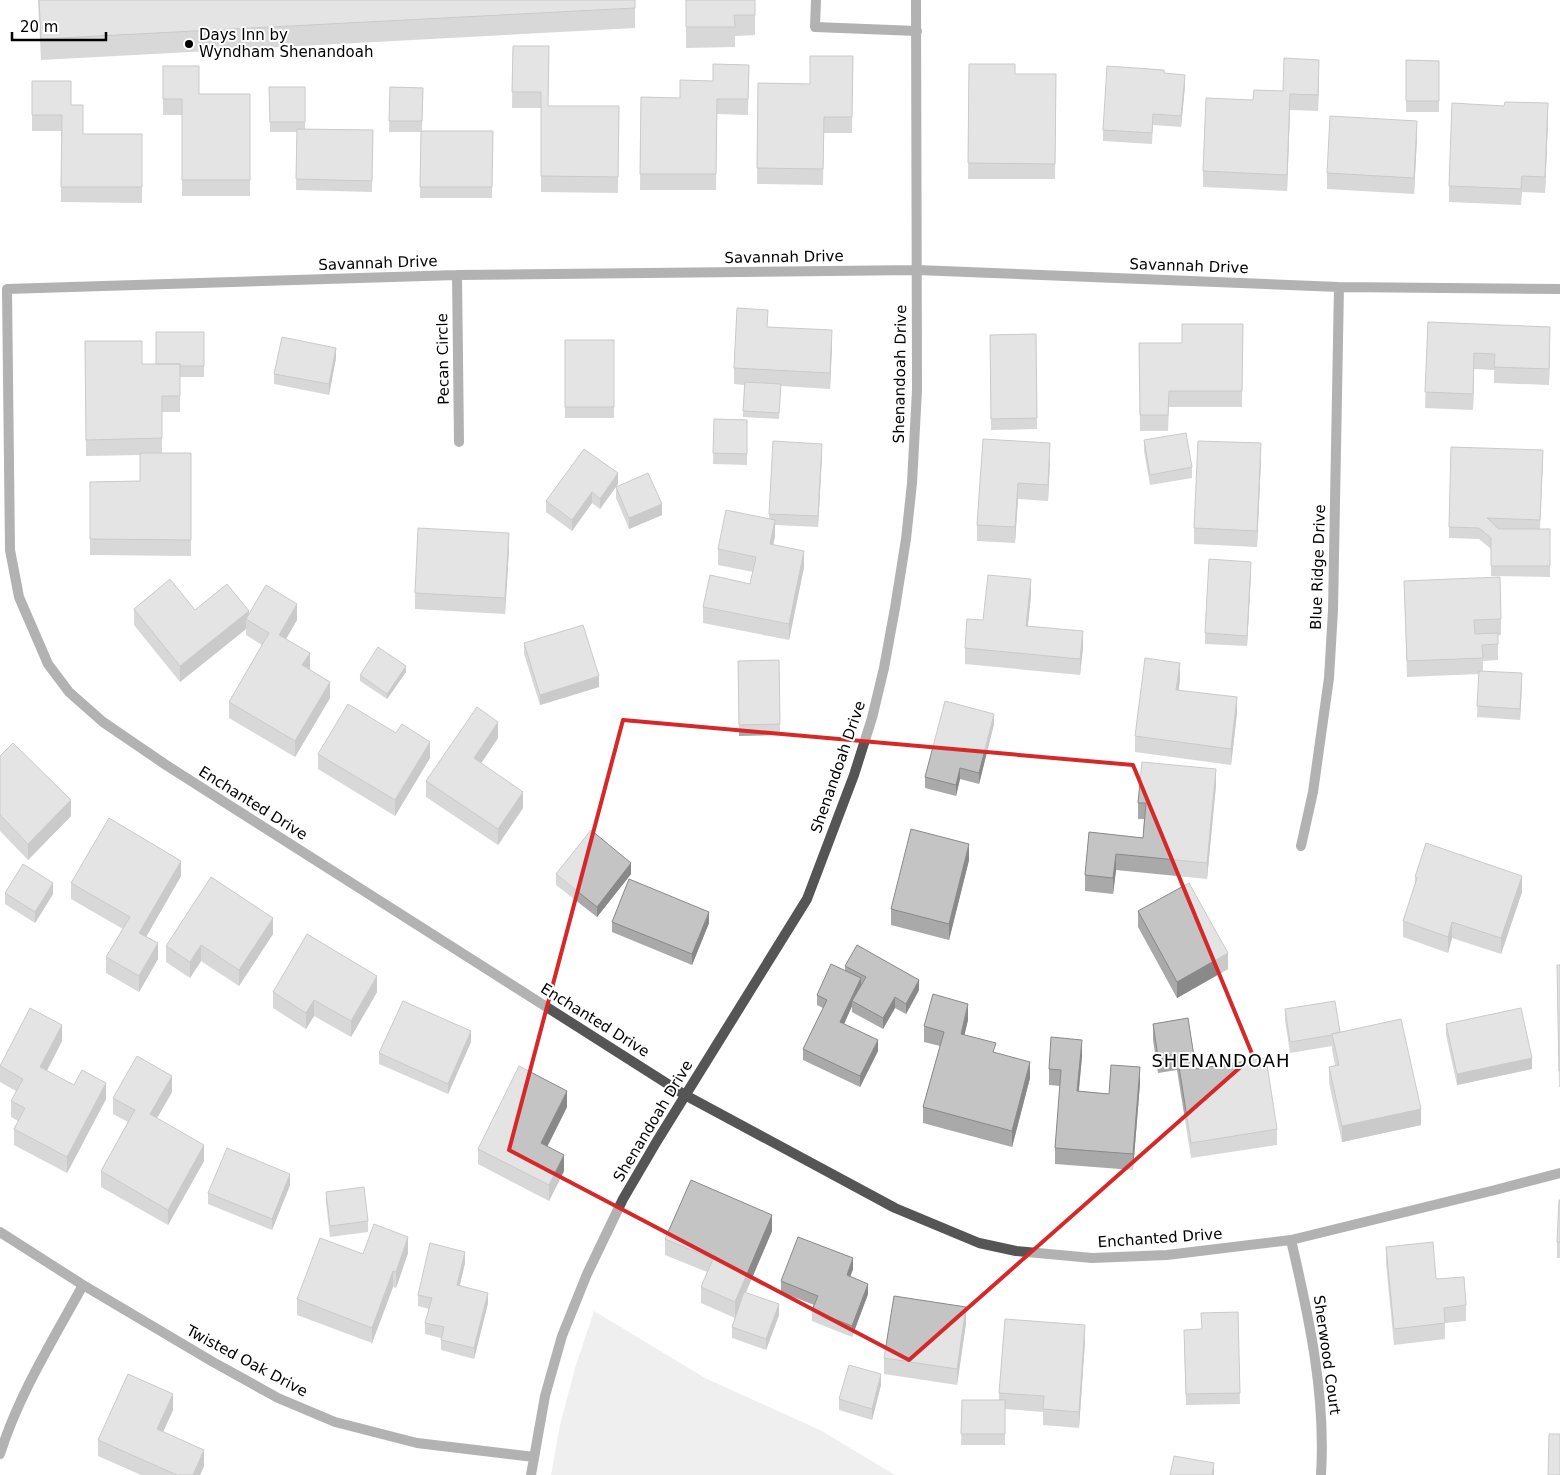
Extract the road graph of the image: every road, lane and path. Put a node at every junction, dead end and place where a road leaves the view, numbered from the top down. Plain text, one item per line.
1 (816, 0) edge
2 (916, 0) edge
3 (917, 31) junction
4 (917, 270) junction
5 (457, 275) junction
6 (1339, 287) junction
7 (7, 289) joint
8 (1560, 289) edge
9 (459, 442) dead end
10 (1301, 846) dead end
11 (685, 1095) junction
12 (1560, 1173) edge
13 (0, 1232) edge
14 (1291, 1240) junction
15 (83, 1285) junction
16 (0, 1454) edge
17 (534, 1457) junction
18 (531, 1475) edge
19 (1321, 1475) edge

1 - 3 street
2 - 3 street, Shenandoah Drive
3 - 4 street, Shenandoah Drive
4 - 5 street, Savannah Drive
4 - 6 street, Savannah Drive
4 - 11 street, Shenandoah Drive
5 - 7 street, Savannah Drive
5 - 9 street, Pecan Circle
6 - 8 street, Savannah Drive
6 - 10 street, Blue Ridge Drive
7 - 11 street, Enchanted Drive
11 - 14 street, Enchanted Drive
11 - 17 street, Shenandoah Drive
12 - 14 street, Enchanted Drive
13 - 15 street, Twisted Oak Drive
14 - 19 street, Sherwood Court
15 - 16 street
15 - 17 street, Twisted Oak Drive
17 - 18 street, Shenandoah Drive

